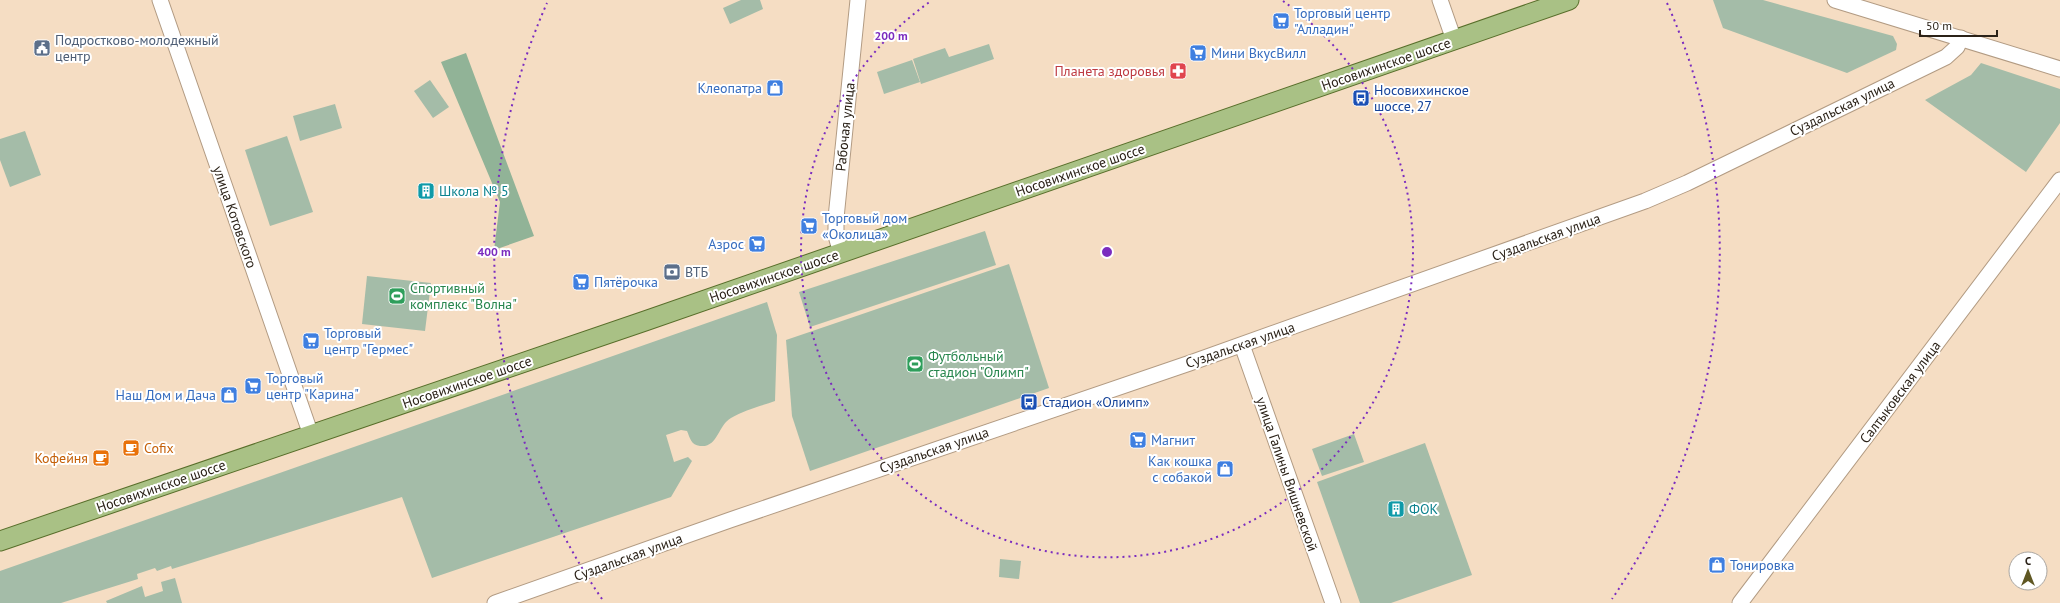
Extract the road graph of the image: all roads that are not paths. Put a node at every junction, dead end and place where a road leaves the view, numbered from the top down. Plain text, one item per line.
1 (160, 0) edge
2 (858, 0) edge
3 (1440, 0) edge
4 (1569, 0) edge
5 (1835, 0) edge
6 (1961, 38) junction
7 (1454, 40) junction
8 (2060, 69) edge
9 (2060, 180) edge
10 (841, 252) junction
11 (1242, 345) junction
12 (311, 435) junction
13 (0, 541) edge
14 (495, 603) edge
15 (1333, 603) edge
16 (1740, 603) edge

1 - 12 street, улица Котовского
2 - 10 street, Рабочая улица
3 - 7 street
4 - 7 main road, Носовихинское шоссе
5 - 6 street
6 - 8 street
6 - 11 street, Суздальская улица
7 - 10 main road, Носовихинское шоссе
9 - 16 street, Салтыковская улица
10 - 12 main road, Носовихинское шоссе
11 - 14 street, Суздальская улица
11 - 15 street, улица Галины Вишневской
12 - 13 main road, Носовихинское шоссе

